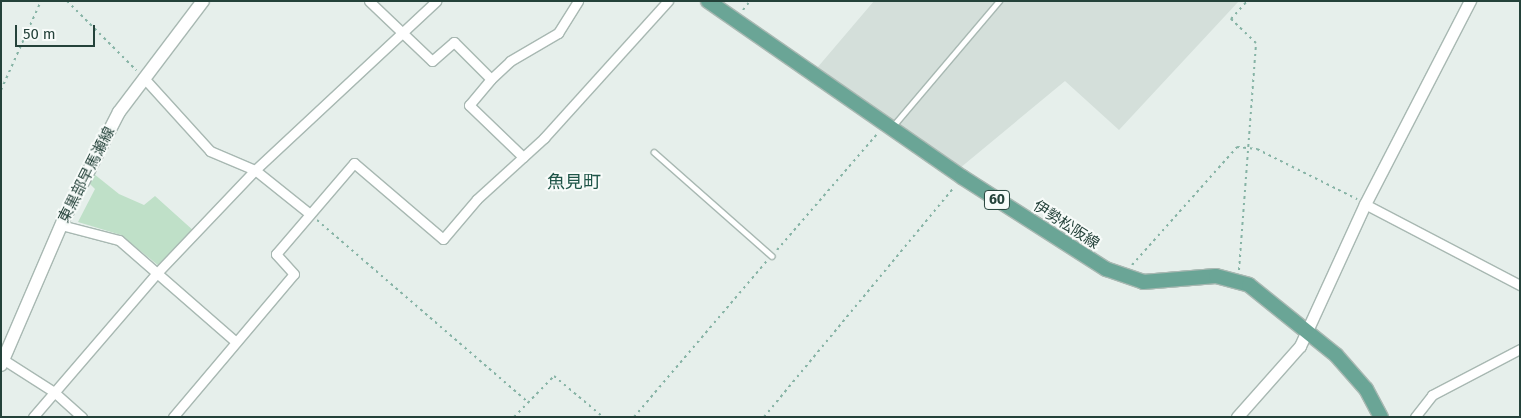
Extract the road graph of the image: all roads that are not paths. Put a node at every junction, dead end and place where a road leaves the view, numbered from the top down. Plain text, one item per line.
1 (203, 1) edge
2 (369, 1) edge
3 (436, 1) edge
4 (578, 1) edge
5 (668, 1) edge
6 (708, 1) edge
7 (999, 1) edge
8 (1470, 1) edge
9 (405, 32) junction
10 (143, 77) junction
11 (491, 79) junction
12 (888, 127) junction
13 (654, 152) dead end
14 (523, 157) junction
15 (255, 170) junction
16 (1365, 204) junction
17 (310, 214) junction
18 (61, 226) junction
19 (772, 256) road end
20 (157, 273) junction
21 (1520, 285) edge
22 (1308, 331) junction
23 (236, 342) junction
24 (1520, 350) edge
25 (2, 363) edge
26 (54, 392) junction
27 (33, 417) edge
28 (82, 417) edge
29 (173, 417) edge
30 (1237, 417) edge
31 (1381, 417) edge
32 (1415, 417) edge

1 - 10 main road, 東黒部早馬瀬線
2 - 9 street
3 - 9 street
4 - 11 street
5 - 14 street
6 - 12 main road, 伊勢松阪線 / 60
7 - 12 lane
8 - 16 street
9 - 11 street
9 - 15 street
10 - 15 street
10 - 18 main road, 東黒部早馬瀬線
11 - 14 street
12 - 22 main road, 伊勢松阪線 / 60
13 - 19 lane
14 - 17 street
15 - 17 street
15 - 20 street
16 - 21 street
16 - 22 street
17 - 23 street
18 - 20 street
18 - 25 main road, 東黒部早馬瀬線
20 - 23 street
20 - 26 street
22 - 30 street
22 - 31 main road, 伊勢松阪線 / 60
23 - 29 street
24 - 32 street
25 - 26 street
26 - 27 street
26 - 28 street

